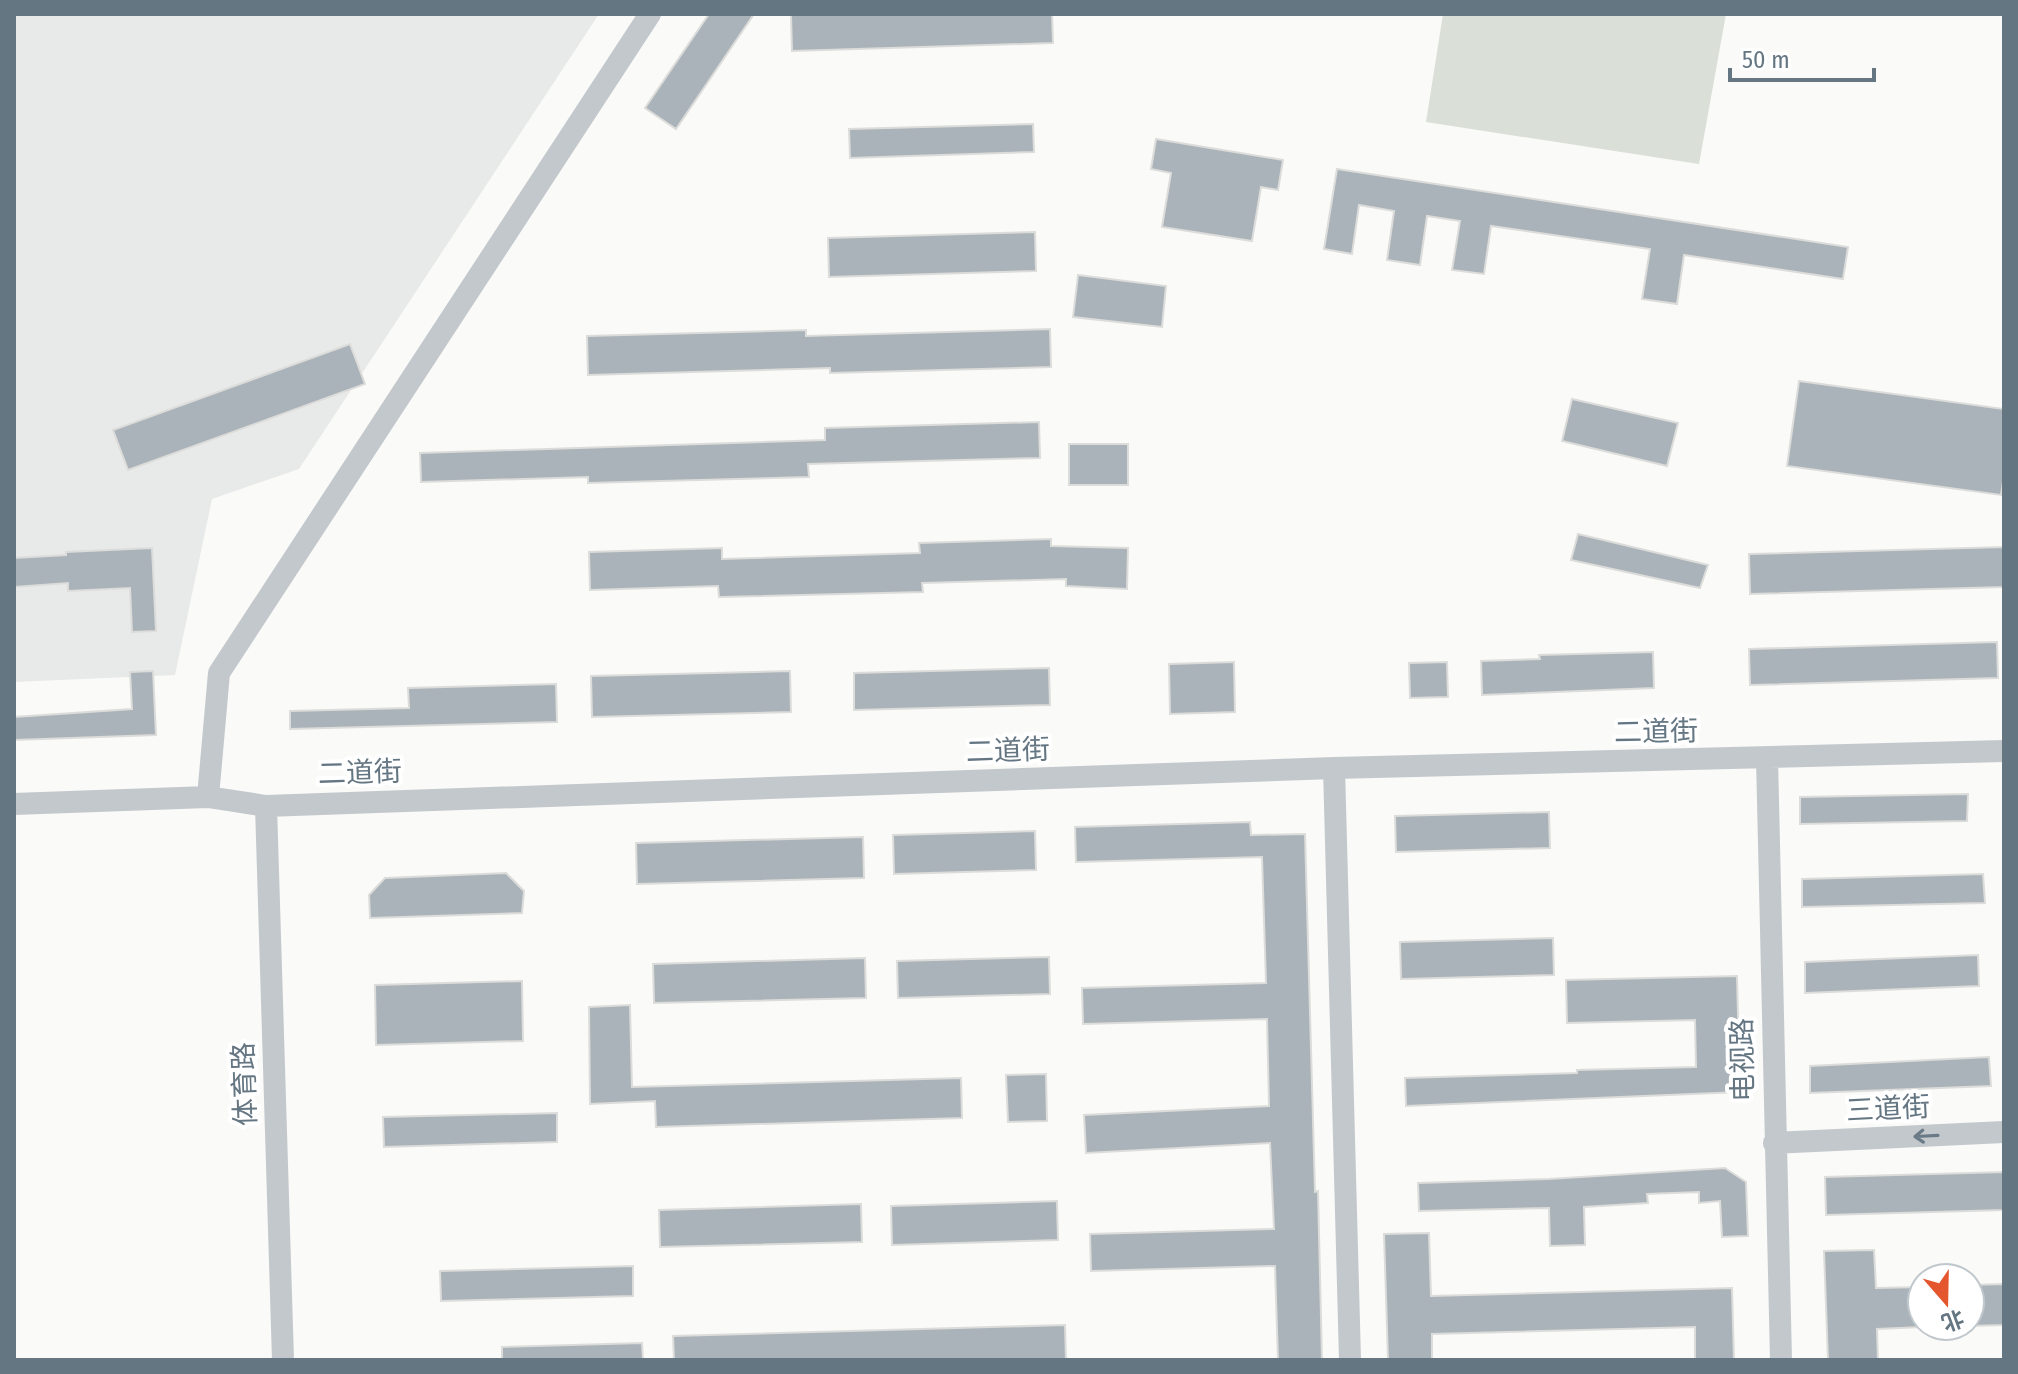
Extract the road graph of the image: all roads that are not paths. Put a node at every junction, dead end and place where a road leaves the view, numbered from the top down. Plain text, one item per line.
1 (650, 14) edge
2 (2004, 751) edge
3 (1767, 758) junction
4 (1334, 768) junction
5 (208, 797) junction
6 (14, 804) edge
7 (266, 806) junction
8 (2004, 1132) edge
9 (1774, 1143) junction
10 (283, 1360) edge
11 (1350, 1360) edge
12 (1781, 1360) edge

1 - 5 street
2 - 3 street, 二道街
3 - 4 street, 二道街
3 - 9 street, 电视路
4 - 7 street, 二道街
4 - 11 street
5 - 6 street, 二道街
5 - 7 street, 二道街
7 - 10 street, 体育路
8 -> 9 street, 三道街
9 - 12 street, 电视路

